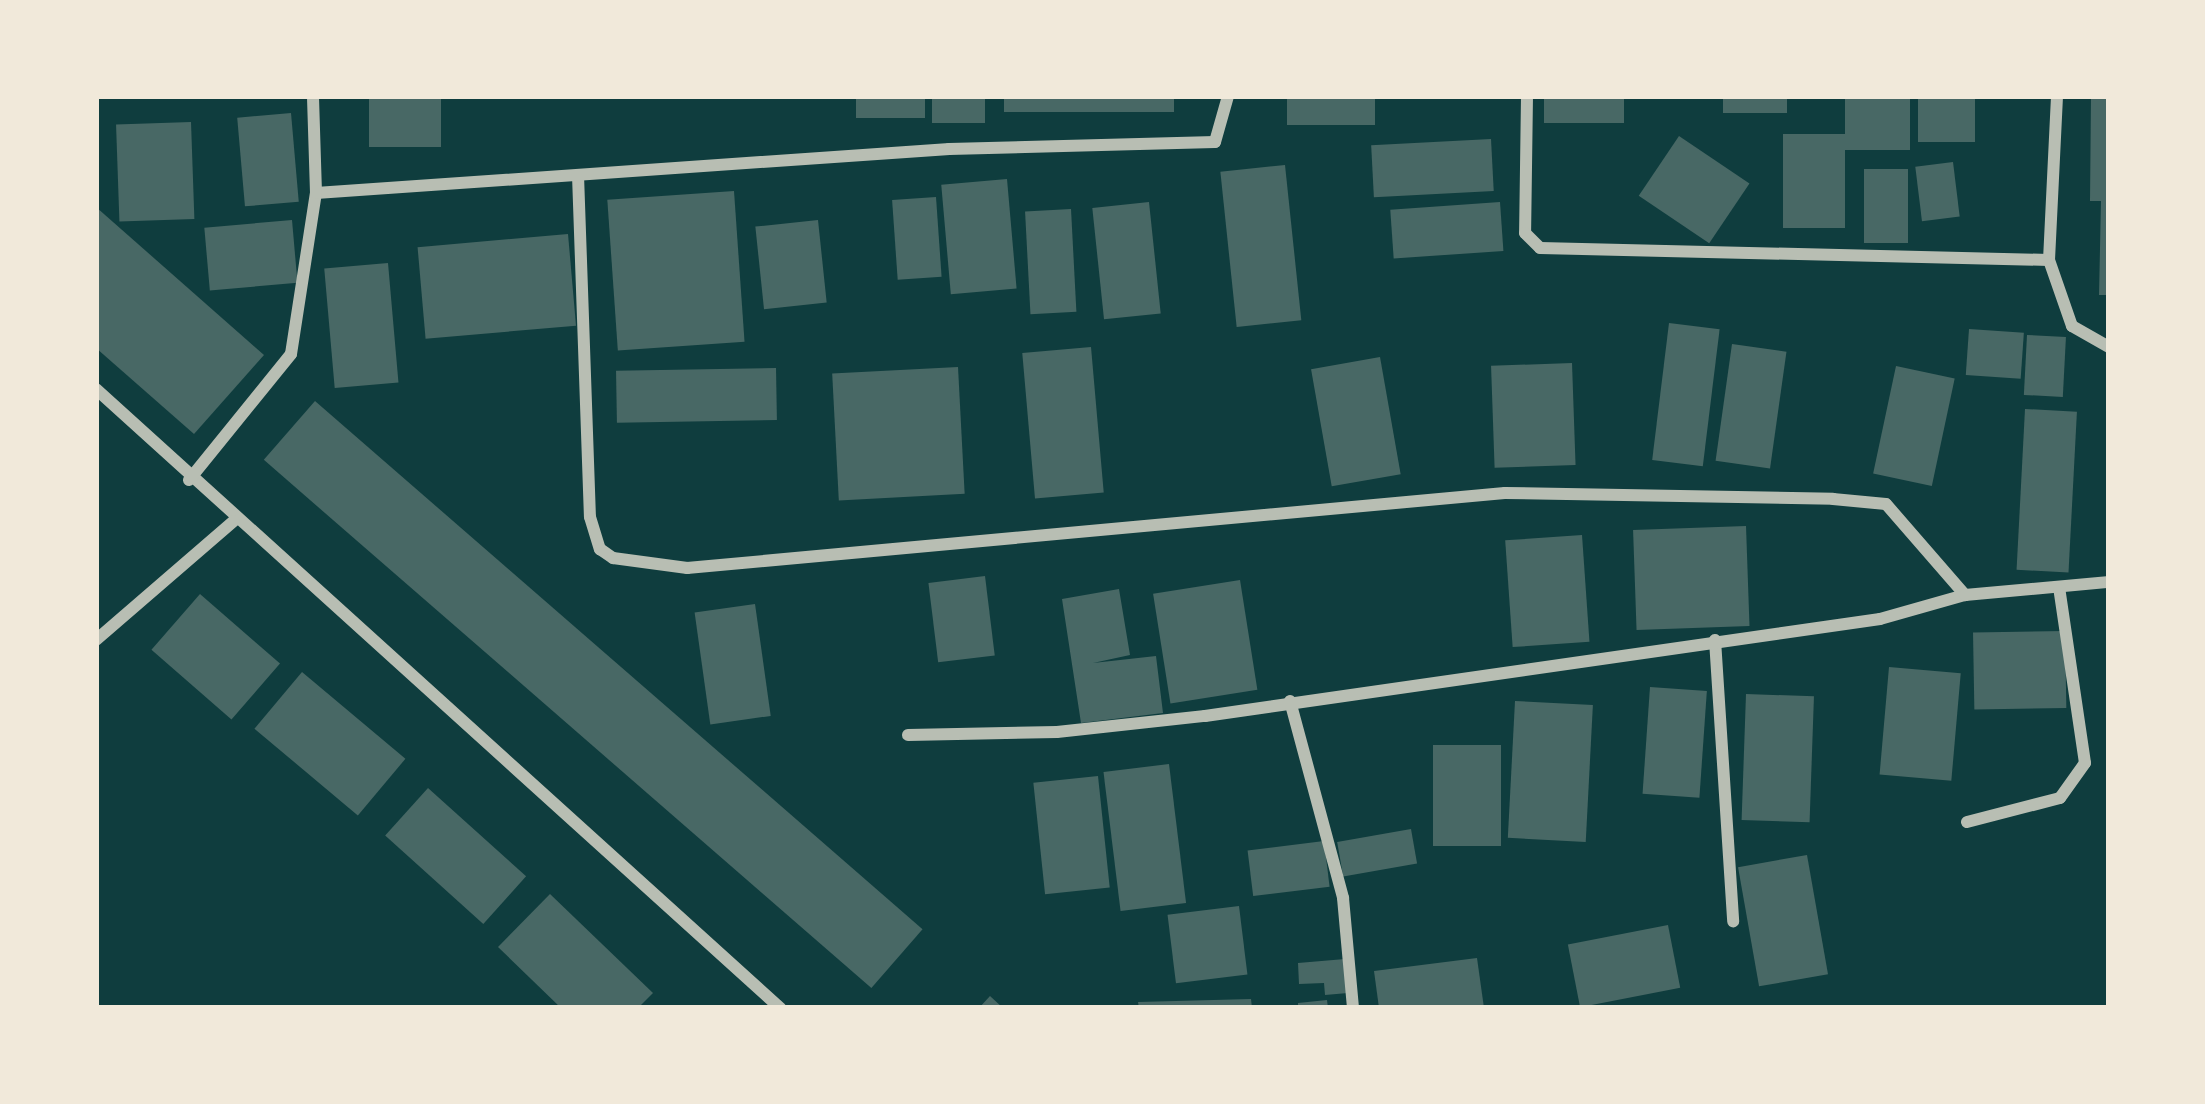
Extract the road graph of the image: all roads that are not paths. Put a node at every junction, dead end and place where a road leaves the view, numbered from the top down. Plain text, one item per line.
1 (313, 96) edge
2 (1228, 96) edge
3 (1526, 96) edge
4 (2056, 96) edge
5 (578, 175) junction
6 (316, 193) junction
7 (2049, 260) junction
8 (2109, 347) edge
9 (96, 389) edge
10 (189, 480) junction
11 (234, 521) junction
12 (2109, 582) edge
13 (2059, 587) junction
14 (1965, 595) junction
15 (96, 640) edge
16 (1715, 640) junction
17 (1290, 700) junction
18 (908, 735) dead end
19 (1966, 822) dead end
20 (1733, 921) dead end
21 (780, 1008) edge
22 (1353, 1008) edge

1 - 6 street
2 - 5 street
3 - 7 street
4 - 7 street
5 - 6 street
5 - 14 street
6 - 10 street
7 - 8 street
9 - 10 street
10 - 11 street
11 - 15 street
11 - 21 street
12 - 13 street
13 - 14 street
13 - 19 street
14 - 16 street
16 - 17 street
16 - 20 street
17 - 18 street
17 - 22 street

